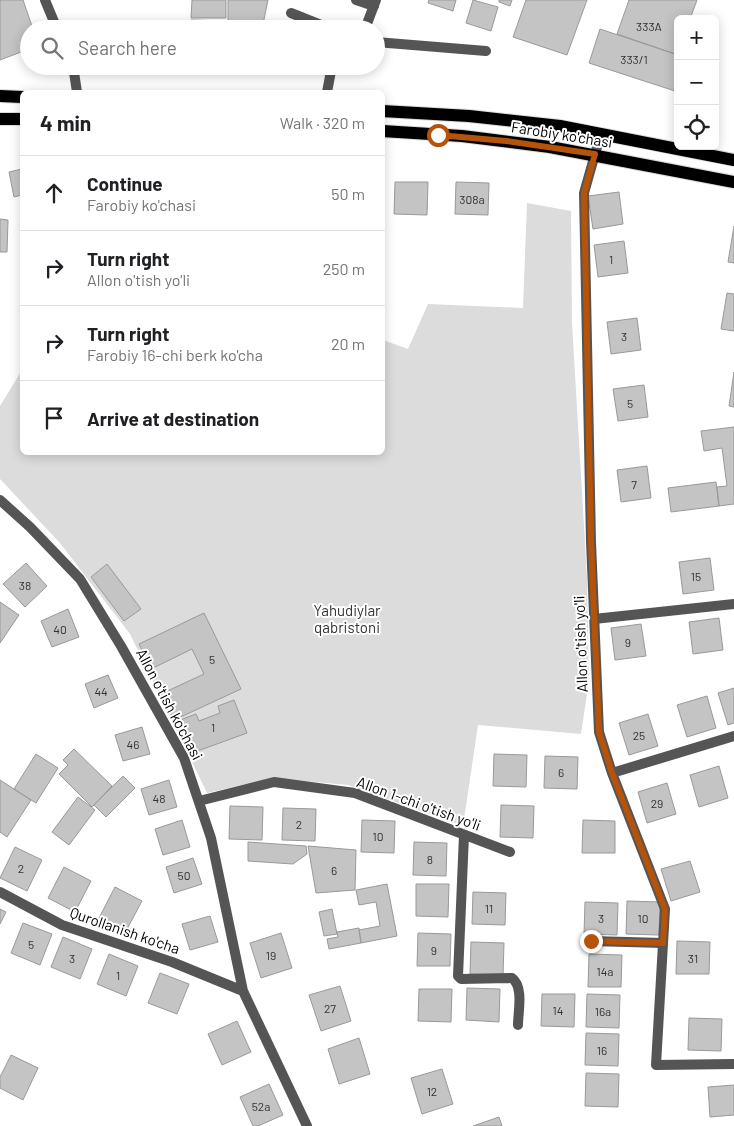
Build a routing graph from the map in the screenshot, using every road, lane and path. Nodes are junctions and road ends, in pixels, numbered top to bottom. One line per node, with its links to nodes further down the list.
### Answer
1 (45, 0): 5 (street)
2 (356, 0): 3 (street)
3 (375, 3): 7 (street)
4 (291, 13): 6 (street)
5 (53, 20)
6 (308, 20)
7 (369, 20)
8 (385, 43): 9 (street)
9 (486, 51)
10 (74, 75): 12 (street)
11 (330, 75): 13 (street)
12 (77, 90)
13 (327, 90)
14 (0, 96): 15 (main road)
15 (20, 97)
16 (385, 111): 20 (main road, Farobiy ko'chasi)
17 (0, 118): 18 (main road)
18 (20, 119)
19 (385, 131): 21 (main road, Farobiy ko'chasi)
20 (601, 133): 21 (street, Allon o'tish yo'li); 22 (main road, Farobiy ko'chasi)
21 (595, 154): 23 (main road, Farobiy ko'chasi); 26 (street, Allon o'tish yo'li)
22 (734, 160)
23 (734, 182)
24 (0, 500): 29 (street, Allon o'tish ko'chasi)
25 (734, 604): 26 (street)
26 (594, 619): 28 (street, Allon o'tish yo'li)
27 (734, 736): 28 (street)
28 (612, 773): 34 (street, Allon o'tish yo'li)
29 (199, 801): 30 (street, Allon 1-chi o'tish yo'li); 35 (street, Allon o'tish ko'chasi)
30 (464, 835): 31 (street, Allon 1-chi o'tish yo'li); 36 (street)
31 (510, 852)
32 (0, 892): 35 (street, Qurollanish ko'cha)
33 (591, 941): 34 (street)
34 (663, 943): 37 (street, Allon o'tish yo'li)
35 (243, 991): 38 (street, Allon o'tish ko'chasi)
36 (518, 1025)
37 (734, 1064)
38 (307, 1126)

